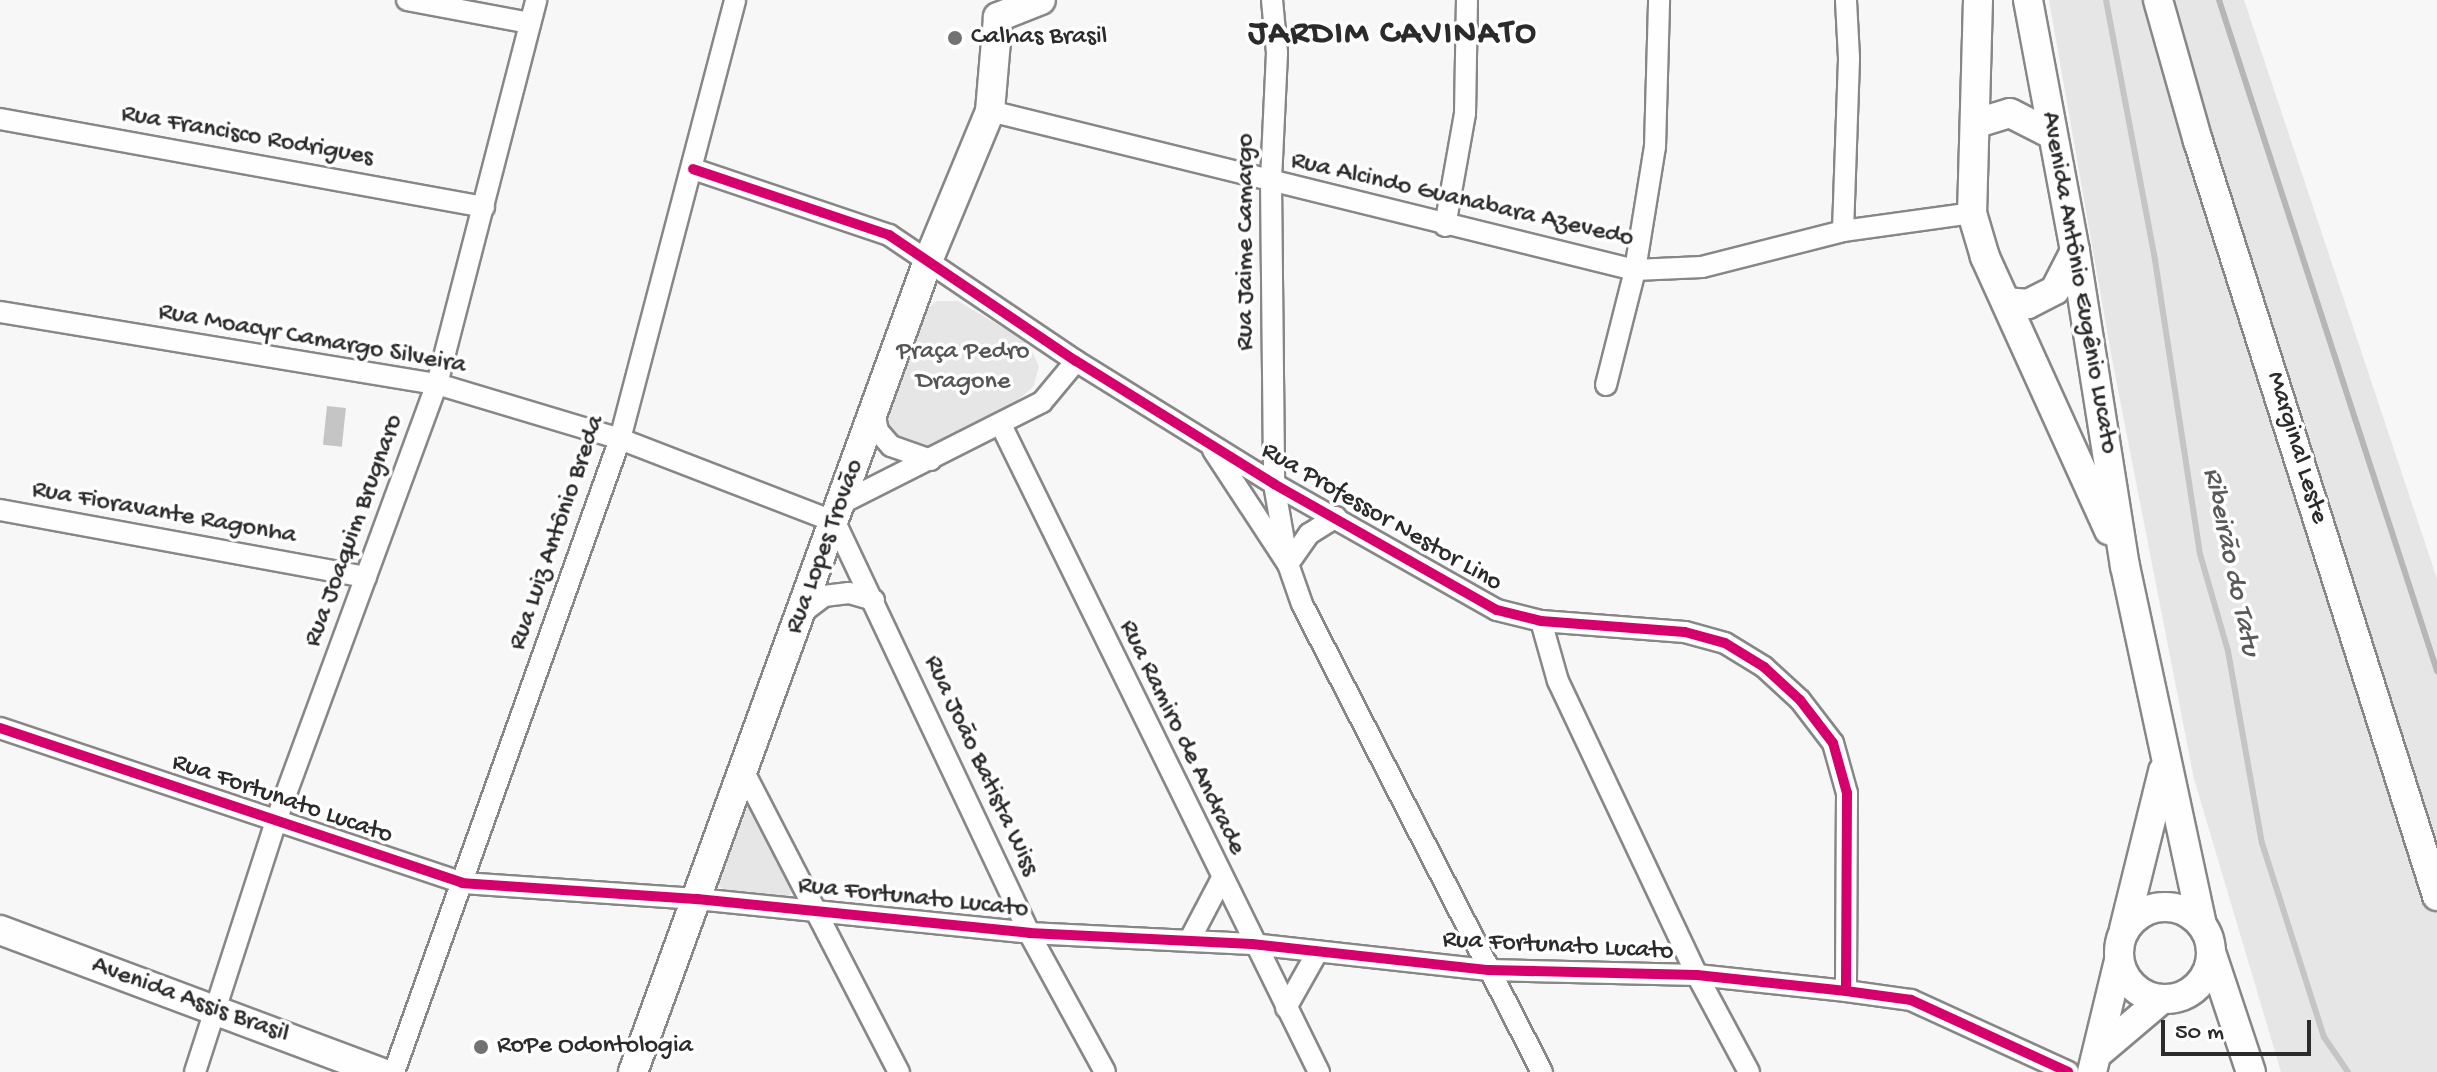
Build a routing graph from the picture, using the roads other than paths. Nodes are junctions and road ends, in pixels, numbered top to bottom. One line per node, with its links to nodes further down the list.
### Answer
1 (407, 0): 13 (street)
2 (536, 0): 13 (street, Rua Joaquim Brugnaro)
3 (735, 0): 18 (street, Rua Luiz Antônio Breda)
4 (1041, 0): 12 (main road)
5 (1272, 0): 19 (street, Rua Jaime Camargo)
6 (1467, 0): 22 (street)
7 (1659, 0): 26 (street)
8 (1846, 0): 23 (street)
9 (1978, 0): 16 (main road, Avenida Antônio Eugênio Lucato)
10 (2028, 0): 17 (main road, Avenida Antônio Eugênio Lucato)
11 (2158, 0): 53 (main road, Marginal Leste)
12 (994, 9): 14 (main road, Rua Lopes Trovão)
13 (530, 23): 20 (street, Rua Joaquim Brugnaro)
14 (990, 111): 19 (street, Rua Alcindo Guanabara Azevedo); 25 (main road, Rua Lopes Trovão)
15 (0, 119): 20 (street, Rua Francisco Rodrigues)
16 (1977, 123): 17 (main road); 21 (main road, Avenida Antônio Eugênio Lucato)
17 (2053, 135): 24 (main road, Avenida Antônio Eugênio Lucato)
18 (693, 169): 25 (street, Rua Professor Nestor Lino); 34 (street, Rua Luiz Antônio Breda)
19 (1271, 182): 22 (street, Rua Alcindo Guanabara Azevedo); 37 (street, Rua Jaime Camargo)
20 (484, 207): 30 (street, Rua Joaquim Brugnaro)
21 (1972, 213): 23 (street, Rua Alcindo Guanabara Azevedo); 27 (main road, Avenida Antônio Eugênio Lucato)
22 (1445, 226): 26 (street, Rua Alcindo Guanabara Azevedo)
23 (1843, 231): 26 (street, Rua Alcindo Guanabara Azevedo)
24 (2075, 251): 27 (main road); 42 (main road, Avenida Antônio Eugênio Lucato)
25 (928, 261): 29 (street, Rua Professor Nestor Lino); 32 (main road, Rua Lopes Trovão)
26 (1635, 270): 31 (street)
27 (2006, 302): 42 (main road, Avenida Antônio Eugênio Lucato)
28 (0, 312): 30 (street, Rua Moacyr Camargo Silveira)
29 (1076, 361): 33 (street); 35 (street, Rua Professor Nestor Lino)
30 (437, 384): 34 (street, Rua Moacyr Camargo Silveira); 43 (street, Rua Joaquim Brugnaro)
31 (1606, 385)
32 (874, 412): 36 (street); 39 (main road, Rua Lopes Trovão)
33 (1001, 425): 36 (street); 51 (street, Rua Ramiro de Andrade)
34 (620, 439): 39 (street, Rua Moacyr Camargo Silveira); 52 (street, Rua Luiz Antônio Breda)
35 (1209, 444): 37 (street, Rua Professor Nestor Lino); 41 (street)
36 (931, 460): 39 (street)
37 (1274, 484): 40 (street, Rua Professor Nestor Lino); 41 (street, Rua Jaime Camargo)
38 (0, 510): 43 (street, Rua Fioravante Ragonha)
39 (839, 512): 44 (street, Rua João Batista Wiss); 45 (main road, Rua Lopes Trovão)
40 (1336, 517): 41 (street); 46 (street, Rua Professor Nestor Lino)
41 (1288, 564): 65 (street)
42 (2125, 566): 48 (main road, Avenida Antônio Eugênio Lucato)
43 (366, 577): 50 (street, Rua Joaquim Brugnaro)
44 (874, 600): 45 (street); 59 (street, Rua João Batista Wiss)
45 (803, 612): 49 (main road, Rua Lopes Trovão)
46 (1541, 621): 66 (street); 67 (street, Rua Professor Nestor Lino)
47 (0, 728): 50 (street, Rua Fortunato Lucato)
48 (2165, 764): 56 (main road, Avenida Antônio Eugênio Lucato); 57 (main road, Avenida Antônio Eugênio Lucato)
49 (744, 772): 54 (main road, Rua Lopes Trovão); 55 (street)
50 (276, 821): 52 (street, Rua Fortunato Lucato); 71 (street, Rua Joaquim Brugnaro)
51 (1221, 880): 60 (street); 61 (street, Rua Ramiro de Andrade)
52 (462, 883): 54 (street, Rua Fortunato Lucato); 77 (street, Rua Luiz Antônio Breda)
53 (2437, 896)
54 (697, 899): 55 (street, Rua Fortunato Lucato); 78 (main road, Rua Lopes Trovão)
55 (813, 912): 59 (street, Rua Fortunato Lucato); 79 (street)
56 (2202, 924): 57 (main road); 63 (main road)
57 (2124, 929): 64 (main road)
58 (0, 930): 71 (main road, Avenida Assis Brasil)
59 (1029, 933): 60 (street, Rua Fortunato Lucato); 80 (street, Rua João Batista Wiss)
60 (1189, 941): 61 (street, Rua Fortunato Lucato)
61 (1252, 944): 62 (street, Rua Fortunato Lucato); 70 (street, Rua Ramiro de Andrade)
62 (1318, 951): 65 (street, Rua Fortunato Lucato); 70 (street)
63 (2212, 955): 68 (main road); 72 (main road)
64 (2119, 960): 69 (main road); 74 (main road)
65 (1489, 970): 66 (street, Rua Fortunato Lucato); 82 (street)
66 (1697, 975): 67 (street, Rua Fortunato Lucato); 83 (street)
67 (1846, 991): 73 (street)
68 (2190, 992): 69 (main road); 72 (main road)
69 (2162, 999): 74 (main road)
70 (1286, 1008): 81 (street, Rua Ramiro de Andrade)
71 (219, 1011): 75 (street, Rua Joaquim Brugnaro); 76 (main road, Avenida Assis Brasil)
72 (2240, 1042): 85 (main road)
73 (2027, 1063): 84 (street)
74 (2095, 1063)
75 (195, 1072)
76 (380, 1072)
77 (394, 1072)
78 (633, 1072)
79 (899, 1072)
80 (1105, 1072)
81 (1319, 1072)
82 (1542, 1072)
83 (1749, 1072)
84 (2068, 1072)
85 (2251, 1072)

